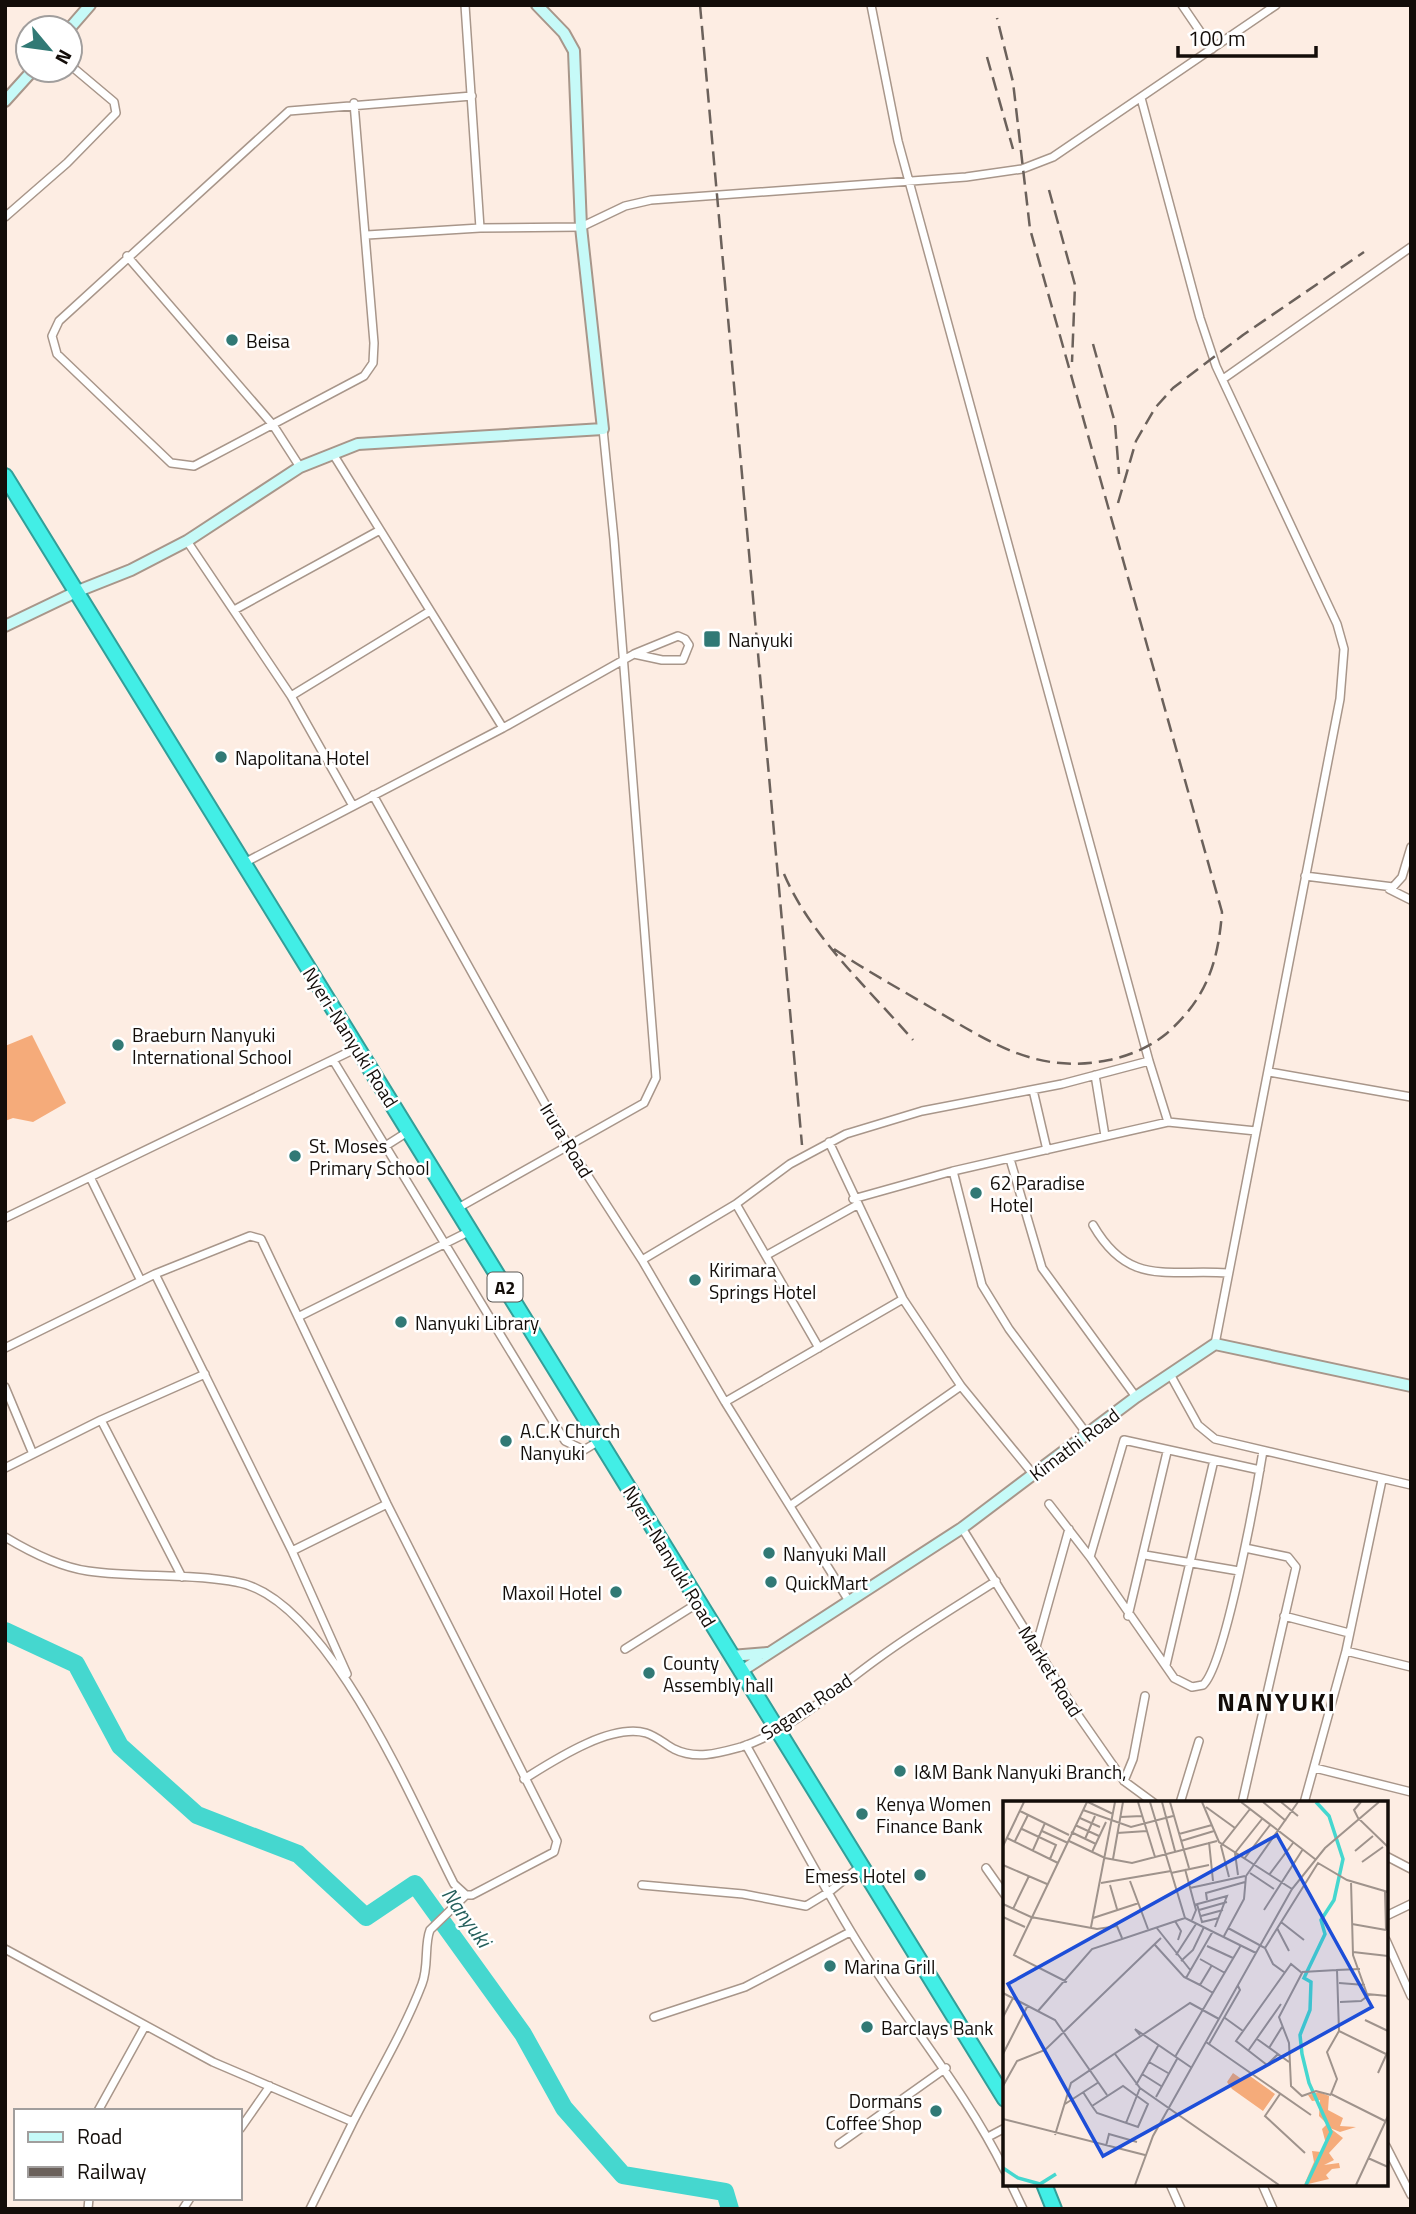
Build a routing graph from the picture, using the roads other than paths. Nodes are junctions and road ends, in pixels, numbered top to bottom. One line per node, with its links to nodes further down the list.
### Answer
1 (465, 5): 9 (street)
2 (537, 5): 15 (street)
3 (871, 5): 13 (street)
4 (1182, 5): 6 (street)
5 (1276, 5): 6 (street)
6 (1212, 49): 10 (street)
7 (84, 77): 14 (street)
8 (20, 84): 11 (street)
9 (472, 96): 12 (street); 16 (street)
10 (1141, 98): 13 (street); 20 (street)
11 (5, 101)
12 (354, 103): 17 (street); 19 (street)
13 (909, 180): 15 (street); 45 (street)
14 (5, 217)
15 (580, 227): 16 (street); 22 (street)
16 (480, 228): 17 (street)
17 (367, 235): 21 (street)
18 (1411, 247): 20 (street)
19 (127, 256): 21 (street); 21 (street)
20 (1223, 379): 40 (street)
21 (273, 425): 24 (street)
22 (603, 429): 23 (street); 33 (street)
23 (333, 454): 24 (street); 26 (street)
24 (300, 467): 27 (street)
25 (5, 475): 28 (highway, Nyeri-Nanyuki Road / A2)
26 (380, 530): 29 (street); 30 (street)
27 (187, 541): 28 (street); 29 (street)
28 (78, 591): 31 (street); 39 (highway, Nyeri-Nanyuki Road / A2)
29 (236, 609): 34 (street)
30 (430, 611): 34 (street); 35 (street)
31 (5, 626)
32 (634, 654): 32 (street); 33 (street)
33 (623, 663): 35 (street); 56 (street)
34 (291, 696): 37 (street)
35 (503, 728): 36 (street)
36 (373, 795): 37 (street); 56 (street, Irura Road)
37 (353, 806): 39 (street)
38 (1411, 847): 41 (street)
39 (244, 863): 43 (highway, Nyeri-Nanyuki Road / A2)
40 (1305, 876): 41 (street); 46 (street)
41 (1388, 888): 42 (street)
42 (1411, 900)
43 (358, 1048): 44 (street); 51 (highway, Nyeri-Nanyuki Road / A2)
44 (333, 1059): 55 (street); 60 (street)
45 (1149, 1061): 47 (street); 50 (street)
46 (1269, 1072): 49 (street); 52 (street)
47 (1095, 1076): 48 (street); 53 (street)
48 (1033, 1090): 54 (street); 57 (street)
49 (1411, 1097)
50 (1168, 1122): 52 (street); 53 (street)
51 (409, 1131): 55 (street); 63 (highway, Nyeri-Nanyuki Road / A2)
52 (1256, 1131): 70 (street)
53 (1105, 1136): 57 (street)
54 (829, 1142): 61 (street); 62 (street)
55 (387, 1145): 67 (street)
56 (568, 1145): 63 (street); 69 (street, Irura Road)
57 (1047, 1150): 58 (street)
58 (1010, 1159): 59 (street); 83 (street)
59 (953, 1171): 61 (street); 86 (street)
60 (92, 1179): 64 (street); 72 (street)
61 (855, 1202): 68 (street); 73 (street)
62 (736, 1204): 68 (street); 69 (street)
63 (458, 1208): 66 (highway, Nyeri-Nanyuki Road / A2)
64 (5, 1218)
65 (1093, 1225): 70 (street)
66 (470, 1231): 67 (street); 87 (highway, Nyeri-Nanyuki Road / A2)
67 (446, 1242): 74 (street); 87 (street)
68 (767, 1255): 77 (street)
69 (642, 1260): 84 (street, Irura Road)
70 (1228, 1273): 75 (street)
71 (155, 1274): 72 (street); 74 (street); 78 (street)
72 (141, 1281): 76 (street)
73 (903, 1299): 77 (street); 80 (street)
74 (298, 1317): 97 (street)
75 (1215, 1344): 79 (street, Kimathi Road); 81 (street)
76 (5, 1348)
77 (819, 1348): 84 (street)
78 (205, 1374): 85 (street); 104 (street)
79 (1171, 1376): 83 (street, Kimathi Road); 88 (street)
80 (961, 1386): 94 (street); 99 (street)
81 (1411, 1386)
82 (5, 1387): 90 (street)
83 (1136, 1397): 86 (street, Kimathi Road)
84 (725, 1402): 99 (street, Irura Road)
85 (101, 1420): 90 (street); 109 (street)
86 (1087, 1434): 94 (street, Kimathi Road)
87 (599, 1441): 112 (highway, Nyeri-Nanyuki Road / A2)
88 (1263, 1451): 93 (street); 95 (street)
89 (1167, 1452): 91 (street); 105 (street); 106 (street)
90 (33, 1454): 92 (street)
91 (1214, 1460): 93 (street); 107 (street)
92 (5, 1468)
93 (1260, 1470): 103 (street)
94 (1033, 1474): 100 (street, Kimathi Road)
95 (1382, 1480): 96 (street); 115 (street)
96 (1411, 1485)
97 (387, 1504): 104 (street); 130 (street)
98 (1049, 1504): 101 (street)
99 (791, 1505): 111 (street, Irura Road)
100 (962, 1528): 110 (street, Market Road); 111 (street, Kimathi Road)
101 (1069, 1529): 106 (street); 116 (street)
102 (5, 1537): 109 (street)
103 (1245, 1548): 108 (street); 114 (street)
104 (292, 1551): 124 (street)
105 (1145, 1555): 107 (street); 113 (street)
106 (1090, 1557): 113 (street)
107 (1190, 1561): 108 (street); 121 (street)
108 (1239, 1571): 121 (street)
109 (182, 1577): 124 (street)
110 (996, 1581): 116 (street, Market Road); 126 (street, Sagana Road)
111 (849, 1601): 119 (street, Kimathi Road)
112 (698, 1604): 117 (street); 120 (highway, Nyeri-Nanyuki Road / A2)
113 (1128, 1616): 121 (street)
114 (1284, 1616): 115 (street); 135 (street)
115 (1349, 1633): 118 (street)
116 (1036, 1647): 131 (street, Market Road)
117 (625, 1649)
118 (1346, 1651): 122 (street); 129 (street)
119 (767, 1653): 120 (street, Kimathi Road); 123 (street, Kimathi Road)
120 (732, 1656): 123 (highway, Nyeri-Nanyuki Road / A2)
121 (1166, 1665)
122 (1411, 1667)
123 (740, 1671): 126 (highway, Nyeri-Nanyuki Road / A2)
124 (351, 1683): 144 (street)
125 (1145, 1696): 131 (street)
126 (776, 1729): 128 (street, Sagana Road); 138 (highway, Nyeri-Nanyuki Road / A2)
127 (1199, 1741): 134 (street)
128 (746, 1745): 130 (street, Sagana Road); 142 (street)
129 (1315, 1768): 132 (street); 136 (street)
130 (524, 1779): 144 (street)
131 (1124, 1781): 133 (street, Market Road)
132 (1411, 1792)
133 (1151, 1801)
134 (1182, 1801)
135 (1242, 1801)
136 (1305, 1801)
137 (1388, 1857): 140 (street)
138 (861, 1866): 142 (street); 155 (highway, Nyeri-Nanyuki Road / A2)
139 (986, 1868): 143 (street)
140 (1411, 1869)
141 (642, 1885): 142 (street)
142 (829, 1892): 147 (street)
143 (1003, 1892)
144 (466, 1895): 157 (street)
145 (1411, 1904): 146 (street)
146 (1388, 1915)
147 (850, 1931): 151 (street); 153 (street)
148 (1388, 1944): 150 (street)
149 (5, 1949): 152 (street)
150 (1411, 1996)
151 (654, 2017)
152 (145, 2026): 154 (street); 156 (street)
153 (946, 2068): 160 (street); 161 (street)
154 (270, 2086): 157 (street); 158 (street)
155 (1003, 2096)
156 (100, 2109)
157 (353, 2122): 169 (street)
158 (242, 2126)
159 (1003, 2129): 160 (street)
160 (988, 2137): 163 (street)
161 (839, 2144)
162 (1388, 2150): 168 (street)
163 (1003, 2167)
164 (1012, 2186): 170 (street)
165 (1045, 2186): 171 (highway)
166 (1171, 2186): 172 (street)
167 (1263, 2186): 173 (street)
168 (1411, 2195)
169 (310, 2209)
170 (1023, 2209)
171 (1054, 2209)
172 (1181, 2209)
173 (1273, 2209)

